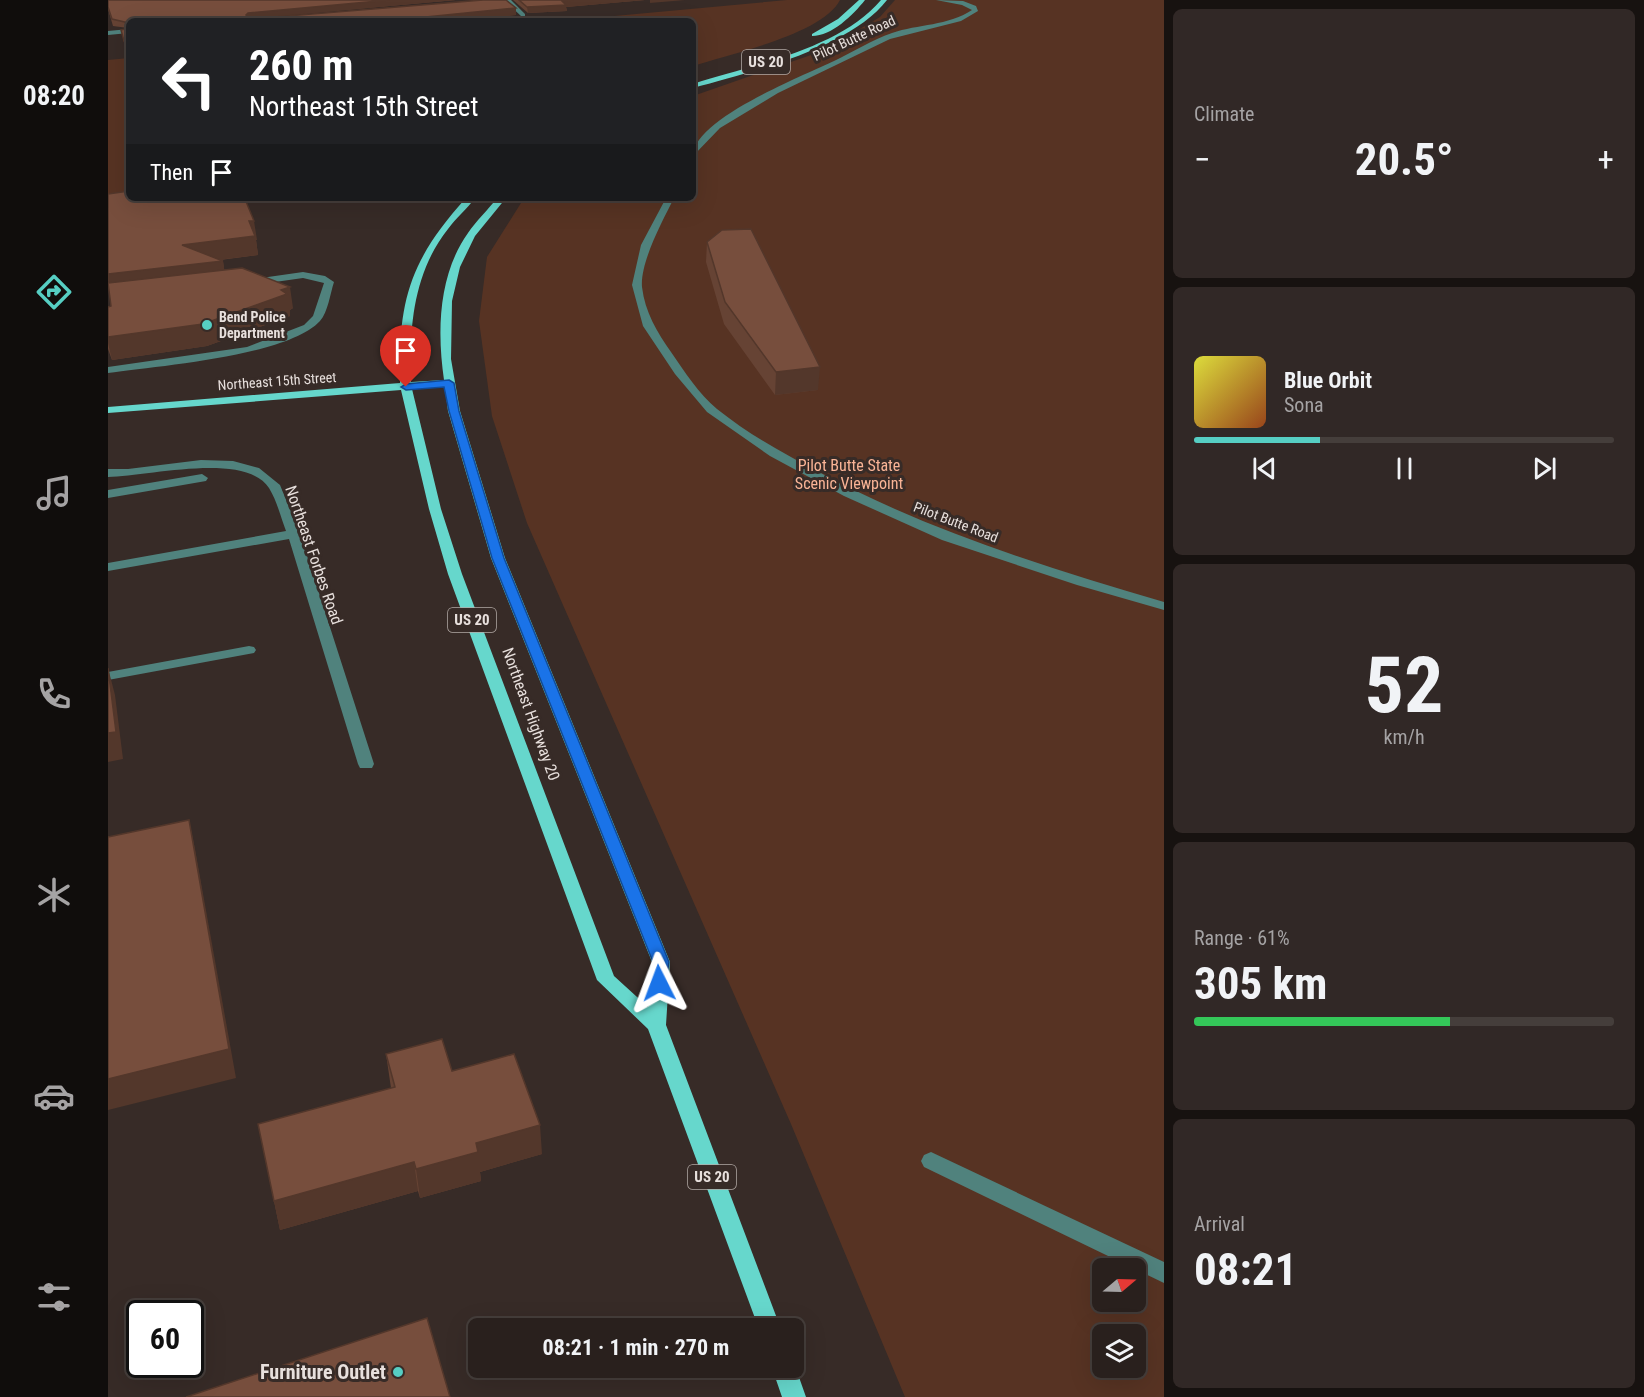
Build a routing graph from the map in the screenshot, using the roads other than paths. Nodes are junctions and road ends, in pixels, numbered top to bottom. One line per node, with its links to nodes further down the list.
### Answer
1 (507, 0): 5 (street)
2 (862, 0): 8 (main road, US 20)
3 (884, 0): 9 (main road, US 20)
4 (939, 0): 10 (street, Pilot Butte Road)
5 (523, 15)
6 (126, 31): 7 (street)
7 (108, 33)
8 (810, 37)
9 (696, 85)
10 (696, 149)
11 (468, 201): 17 (main road, Northeast Highway 20 / US 20)
12 (499, 201): 16 (main road, Northeast Highway 20 / US 20)
13 (668, 201): 24 (street, Pilot Butte Road)
14 (238, 284): 15 (street)
15 (108, 370)
16 (449, 383): 17 (main road, Northeast 15th Street); 28 (main road, Northeast Highway 20 / US 20)
17 (406, 387): 18 (main road, Northeast 15th Street); 28 (main road, Northeast Highway 20 / US 20)
18 (108, 410)
19 (108, 474): 22 (street, Northeast Forbes Road)
20 (202, 478): 21 (street)
21 (108, 494)
22 (294, 534): 23 (street); 27 (street, Northeast Forbes Road)
23 (108, 567)
24 (1164, 606)
25 (249, 650): 26 (street)
26 (108, 676)
27 (366, 764)
28 (656, 1025): 31 (main road, Northeast Highway 20 / US 20)
29 (931, 1161): 30 (street)
30 (1164, 1273)
31 (766, 1318)
32 (787, 1378): 33 (main road)
33 (794, 1397)

